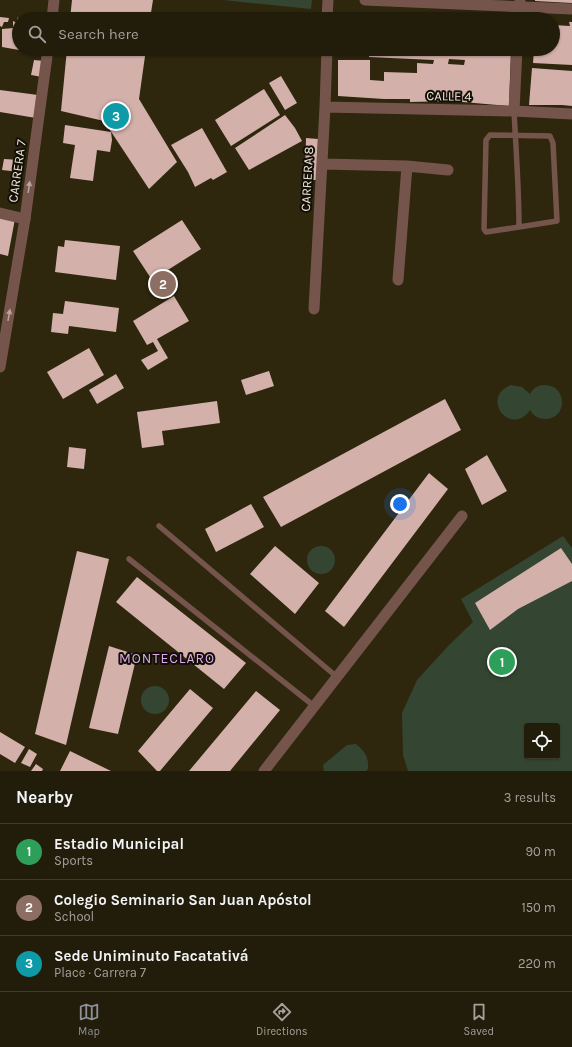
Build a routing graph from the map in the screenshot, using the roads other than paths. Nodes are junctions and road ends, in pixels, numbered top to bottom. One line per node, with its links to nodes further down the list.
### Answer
1 (54, 0): 6 (street)
2 (328, 0): 7 (street)
3 (365, 0): 4 (street)
4 (520, 3): 5 (street)
5 (572, 9)
6 (53, 12)
7 (327, 12)
8 (47, 56): 19 (street, CARRERA 7, one-way to 8)
9 (326, 56): 11 (street, CARRERA 8)
10 (517, 56): 12 (street)
11 (325, 107): 12 (street, CALLE 4); 15 (street, CARRERA 8)
12 (514, 111): 13 (street, CALLE 4); 14 (lane)
13 (572, 114)
14 (515, 136): 20 (lane); 20 (lane); 20 (lane)
15 (322, 164): 16 (street); 22 (street, CARRERA 8)
16 (407, 166): 17 (street); 21 (street)
17 (448, 170)
18 (0, 212): 19 (street)
19 (25, 219): 23 (street, CARRERA 7, one-way to 19)
20 (519, 227)
21 (398, 280)
22 (314, 309)
23 (0, 368)
24 (462, 516): 27 (street)
25 (159, 526): 27 (lane)
26 (129, 559): 28 (lane)
27 (337, 677): 28 (street)
28 (314, 706): 29 (street)
29 (264, 771)

